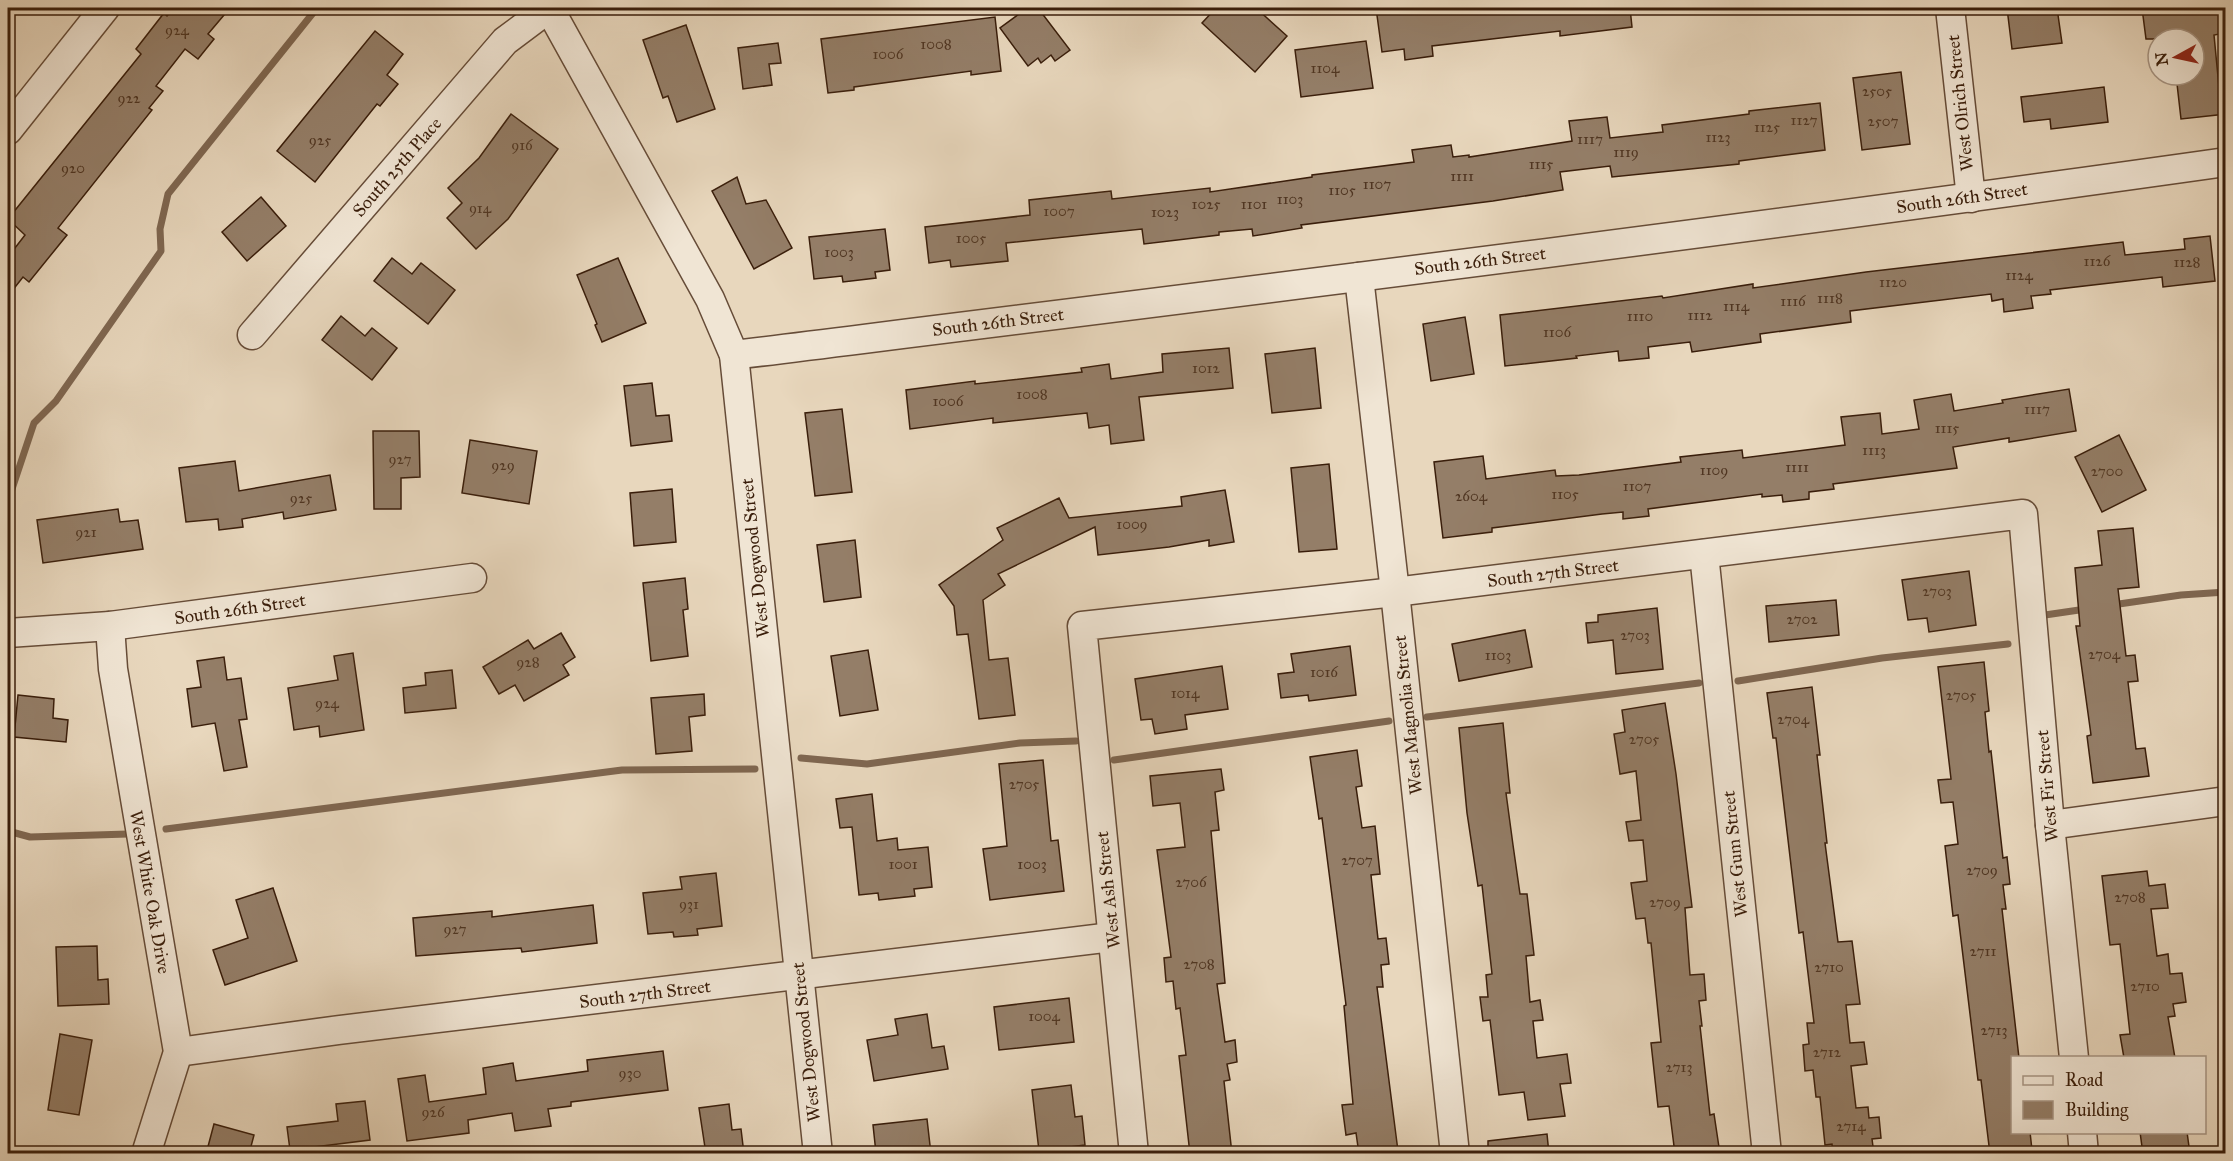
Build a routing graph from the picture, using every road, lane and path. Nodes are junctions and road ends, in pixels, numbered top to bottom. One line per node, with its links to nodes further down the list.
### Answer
1 (105, 8): 4 (street)
2 (549, 8): 8 (street, South 25th Place); 9 (street, West Dogwood Street)
3 (1950, 8): 6 (street, West Olrich Street)
4 (8, 129)
5 (2226, 162): 6 (street, South 26th Street)
6 (1971, 198): 7 (street, South 26th Street)
7 (1359, 277): 9 (street, South 26th Street); 13 (street, West Magnolia Street)
8 (252, 335)
9 (734, 355): 20 (street, West Dogwood Street)
10 (2023, 514): 11 (street, South 27th Street); 18 (street, West Fir Street)
11 (1704, 554): 13 (street, South 27th Street); 28 (street, West Gum Street)
12 (472, 578): 14 (street, South 26th Street)
13 (1395, 592): 15 (street, South 27th Street); 27 (street, West Magnolia Street)
14 (110, 626): 16 (street, South 26th Street); 21 (street, West White Oak Drive)
15 (1082, 626): 19 (street, West Ash Street)
16 (8, 633)
17 (2226, 801): 18 (street)
18 (2050, 825): 22 (street, West Fir Street)
19 (1112, 937): 20 (street, South 27th Street); 26 (street, West Ash Street)
20 (798, 975): 21 (street, South 27th Street); 25 (street, West Dogwood Street)
21 (178, 1052): 24 (street, West White Oak Drive)
22 (2074, 1056)
23 (2082, 1134): 29 (street)
24 (146, 1154)
25 (818, 1154)
26 (1134, 1154)
27 (1455, 1154)
28 (1767, 1154)
29 (2084, 1154)

